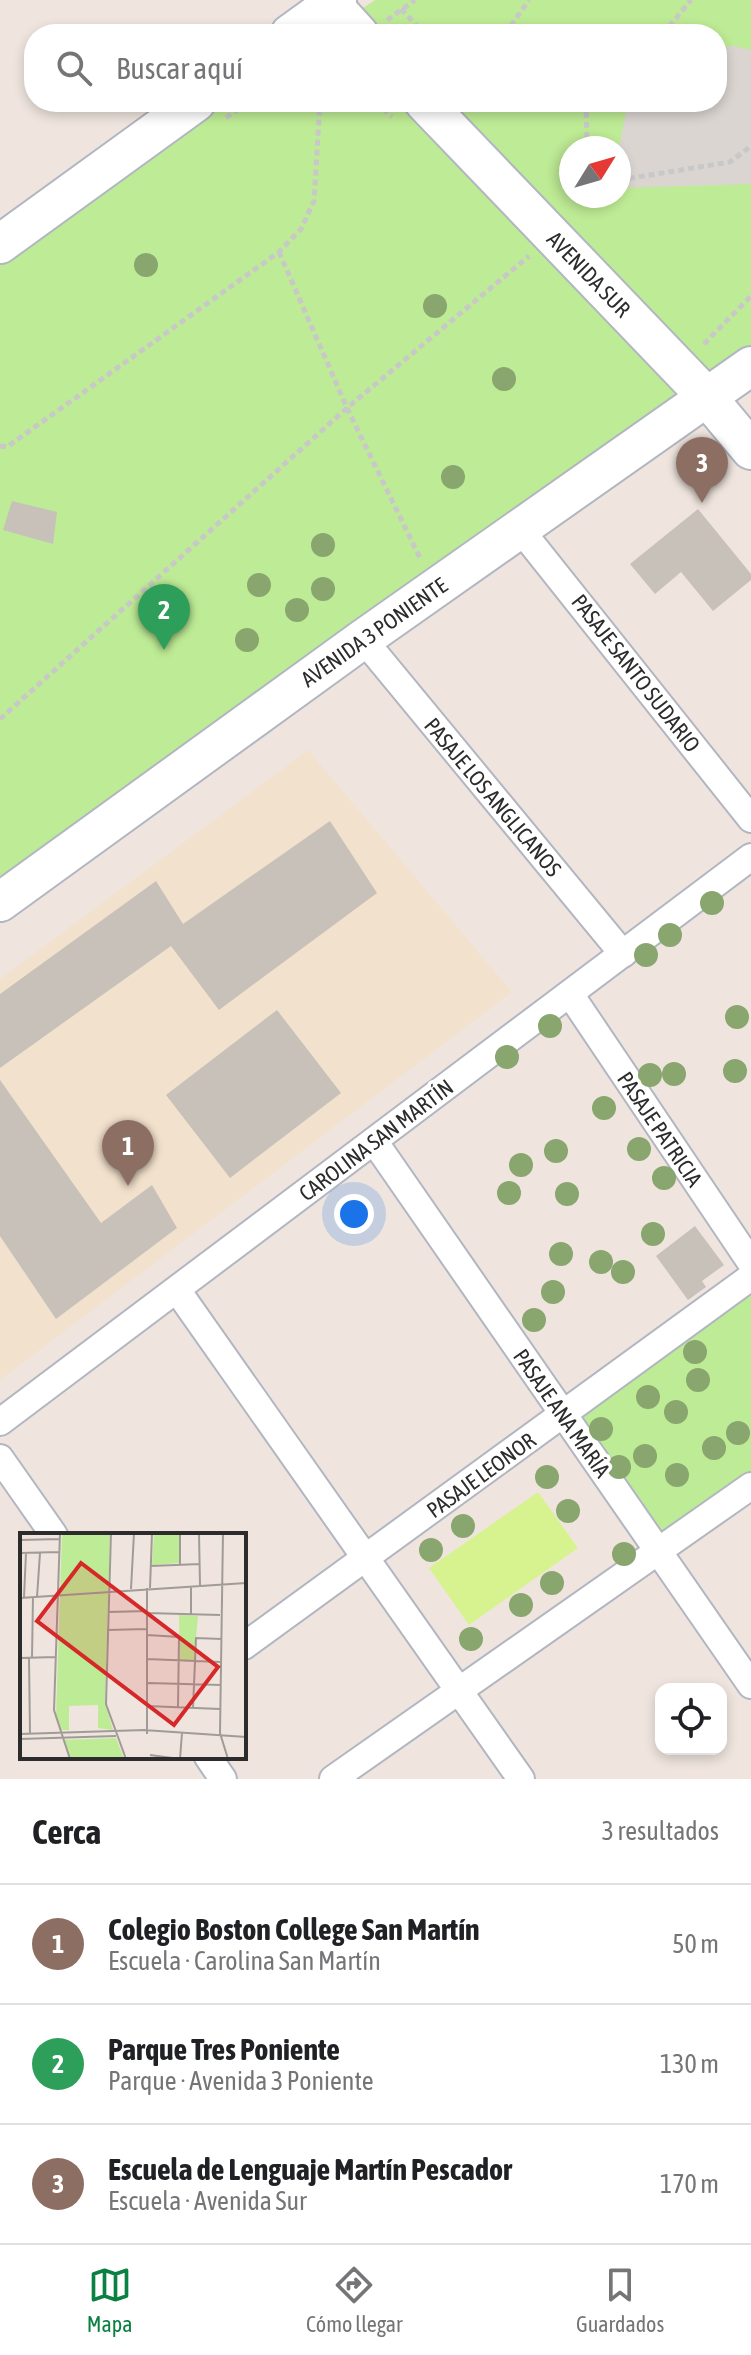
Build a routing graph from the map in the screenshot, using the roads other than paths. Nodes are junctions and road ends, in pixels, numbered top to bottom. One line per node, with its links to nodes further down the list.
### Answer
1 (332, 1): 2 (street); 3 (street)
2 (303, 24)
3 (361, 24)
4 (182, 112): 6 (street)
5 (434, 112): 8 (street, AVENIDA SUR)
6 (0, 244)
7 (751, 366): 8 (street, AVENIDA 3 PONIENTE)
8 (706, 396): 9 (street, AVENIDA SUR); 10 (street, AVENIDA 3 PONIENTE)
9 (751, 450)
10 (520, 529): 11 (street, AVENIDA 3 PONIENTE); 12 (street, PASAJE SANTO SUDARIO)
11 (363, 639): 14 (street, AVENIDA 3 PONIENTE); 15 (street, PASAJE LOS ANGLICANOS)
12 (751, 819)
13 (751, 857): 15 (street, CAROLINA SAN MARTÍN)
14 (0, 902)
15 (623, 954): 16 (street, CAROLINA SAN MARTÍN)
16 (570, 994): 17 (street, CAROLINA SAN MARTÍN); 18 (street, PASAJE PATRICIA)
17 (374, 1141): 20 (street, CAROLINA SAN MARTÍN); 21 (street, PASAJE ANA MARÍA)
18 (751, 1263)
19 (751, 1277): 21 (street, PASAJE LEONOR)
20 (177, 1290): 22 (street, CAROLINA SAN MARTÍN); 27 (street)
21 (564, 1415): 26 (street, PASAJE ANA MARÍA); 27 (street, PASAJE LEONOR)
22 (0, 1422)
23 (0, 1458): 25 (street)
24 (751, 1486): 26 (street)
25 (53, 1533)
26 (658, 1551): 29 (street, PASAJE ANA MARÍA); 30 (street)
27 (365, 1558): 28 (street, PASAJE LEONOR); 30 (street)
28 (246, 1645)
29 (751, 1685)
30 (459, 1691): 33 (street); 34 (street)
31 (209, 1759): 32 (street)
32 (223, 1779)
33 (333, 1779)
34 (521, 1779)

